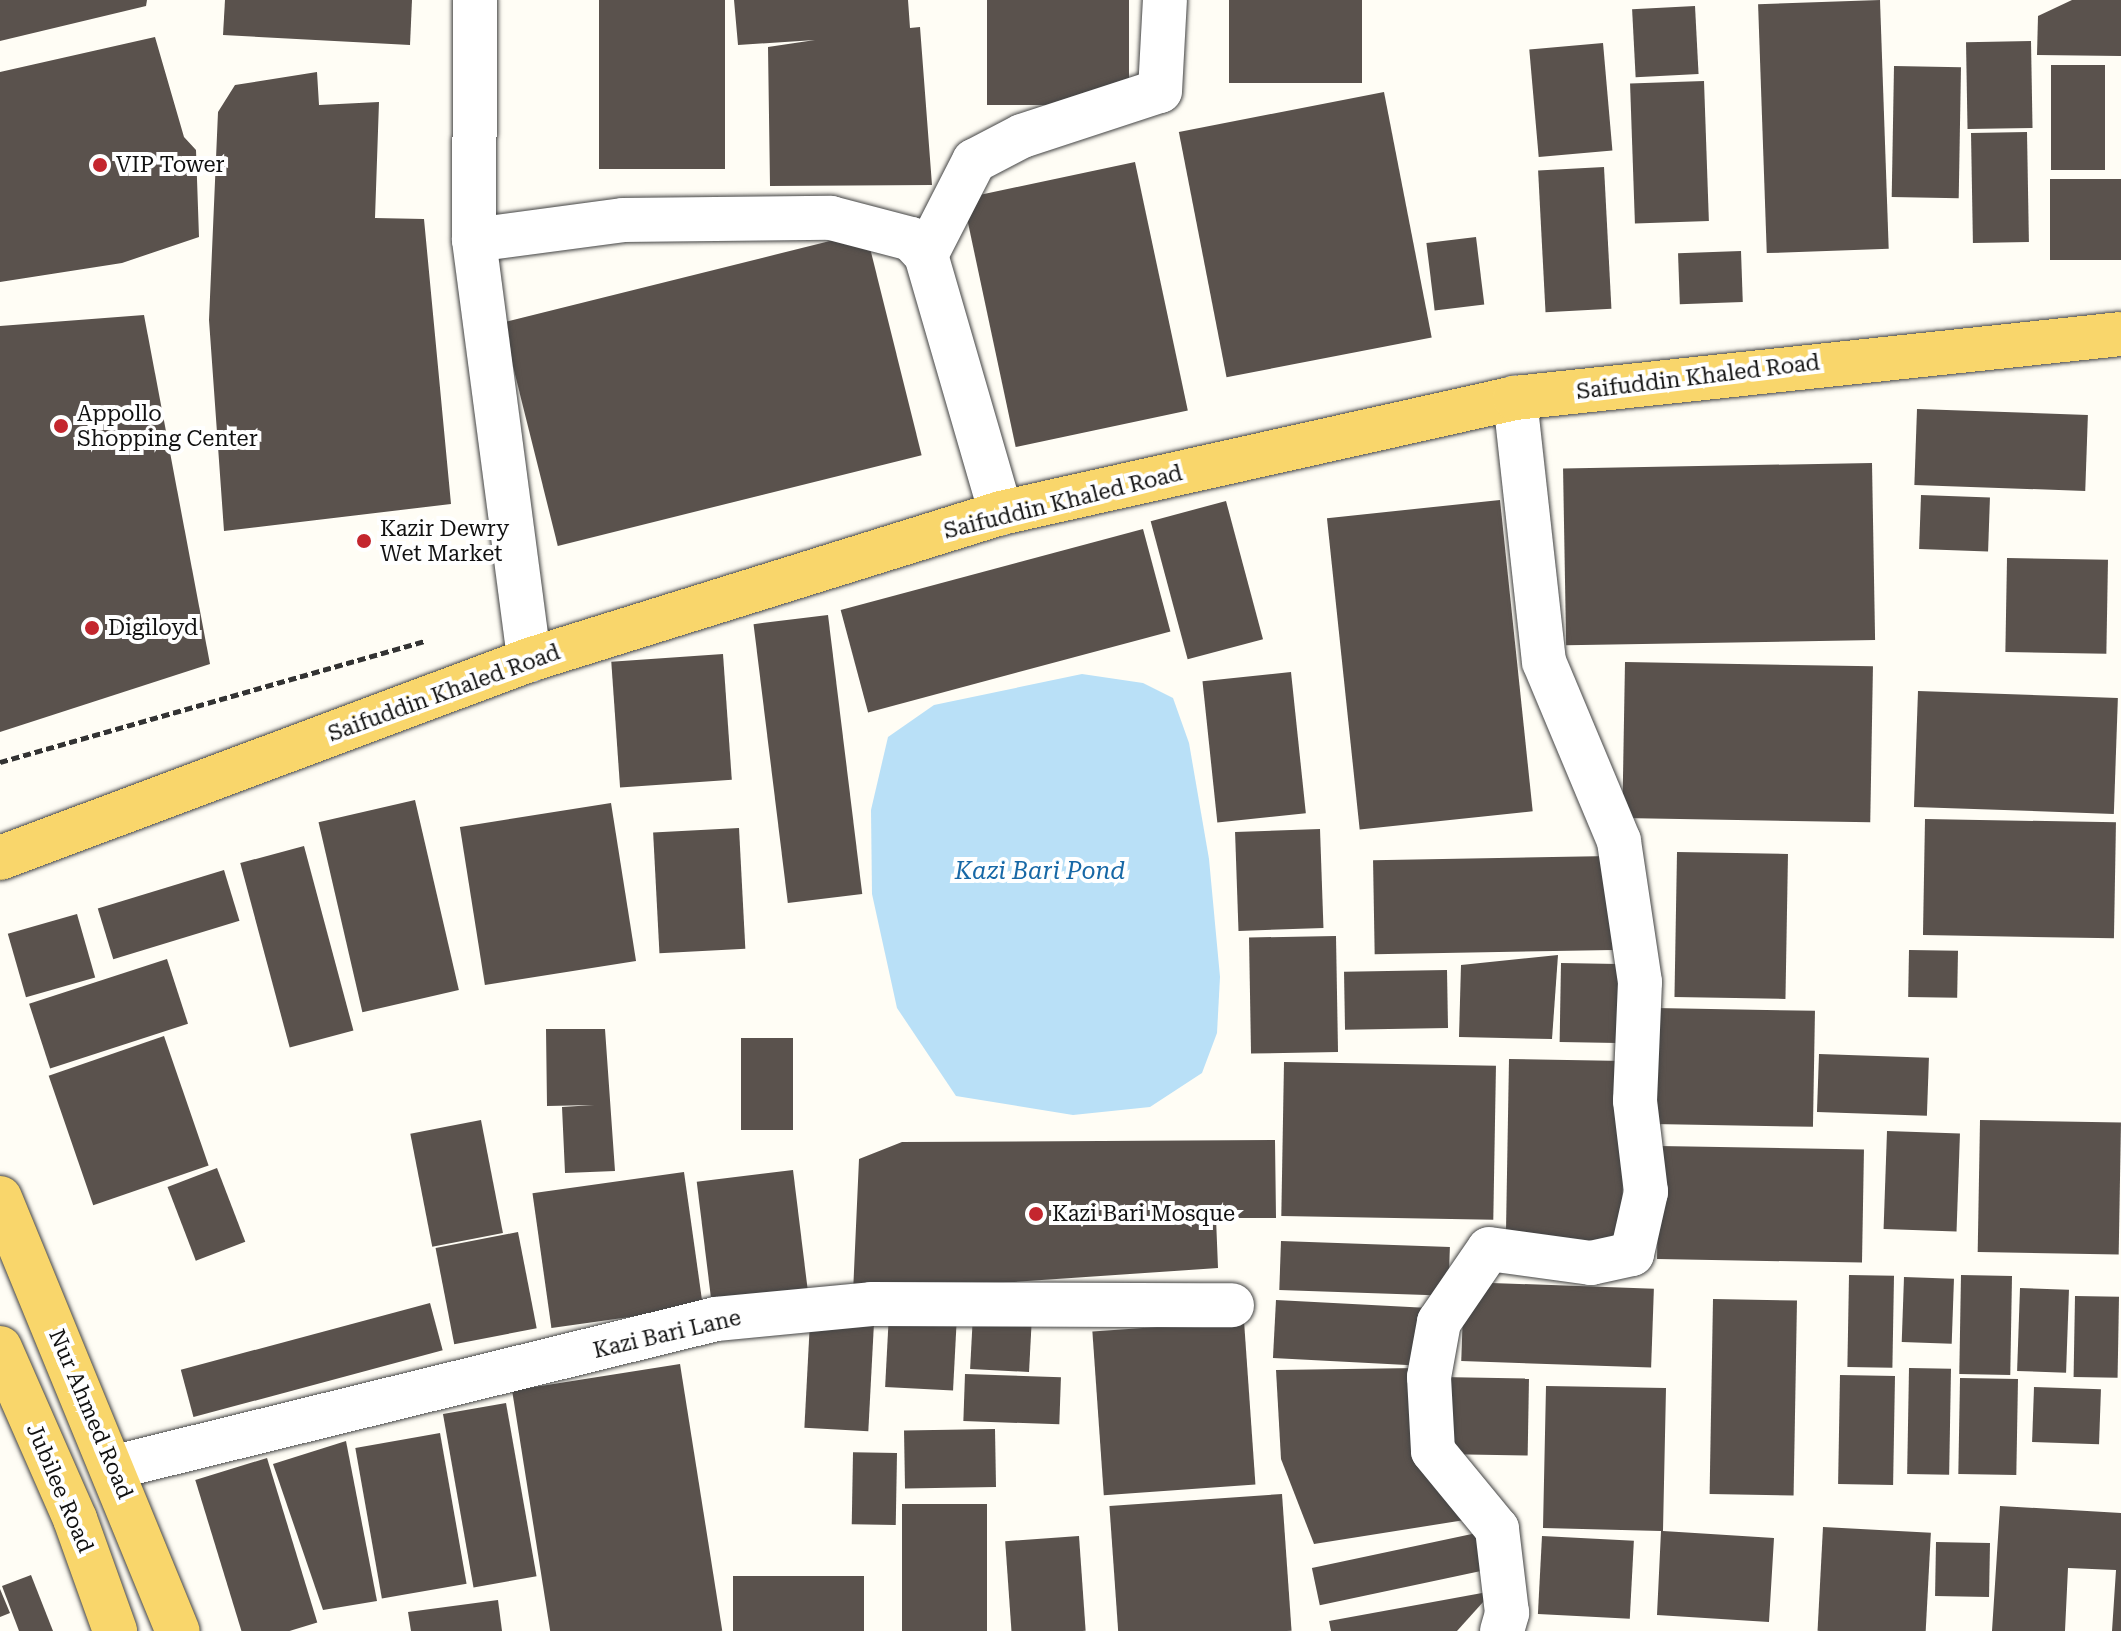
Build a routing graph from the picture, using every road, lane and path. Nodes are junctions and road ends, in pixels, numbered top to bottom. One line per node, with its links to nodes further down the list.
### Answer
1 (475, 0): 3 (street)
2 (1165, 0): 4 (street)
3 (474, 240): 4 (street); 8 (street)
4 (926, 255): 7 (street)
5 (2121, 334): 6 (main road, Saifuddin Khaled Road)
6 (1515, 398): 7 (main road, Saifuddin Khaled Road); 16 (street)
7 (1001, 513): 8 (main road, Saifuddin Khaled Road)
8 (529, 660): 9 (main road, Saifuddin Khaled Road)
9 (0, 858)
10 (0, 1198): 13 (main road, Nur Ahmed Road)
11 (1232, 1305): 13 (street, Kazi Bari Lane)
12 (0, 1348): 14 (main road, Jubilee Road)
13 (115, 1467): 15 (main road, Nur Ahmed Road)
14 (115, 1631)
15 (178, 1631)
16 (1502, 1631)

